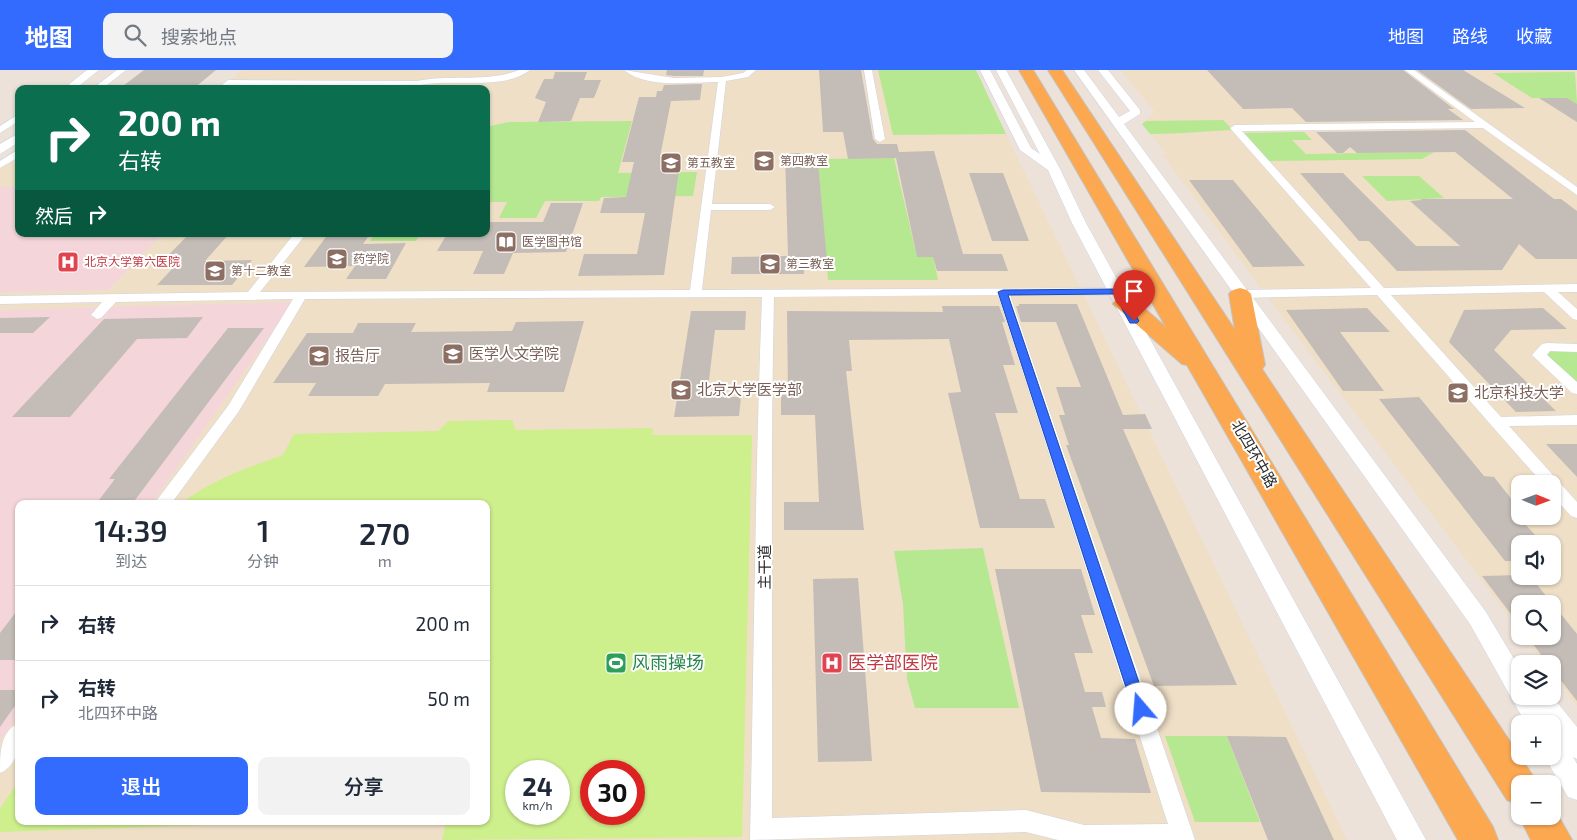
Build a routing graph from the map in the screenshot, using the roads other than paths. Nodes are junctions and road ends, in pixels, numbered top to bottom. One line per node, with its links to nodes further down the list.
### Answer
1 (94, 70): 16 (street)
2 (105, 70): 17 (street)
3 (122, 70): 18 (street)
4 (526, 70): 21 (street)
5 (628, 70): 15 (street)
6 (752, 70): 15 (street)
7 (868, 70): 29 (street)
8 (985, 70): 33 (street)
9 (1001, 70): 33 (street)
10 (1026, 70): 53 (highway, 北四环中路)
11 (1055, 70): 54 (highway)
12 (1079, 70): 23 (street)
13 (1103, 70): 23 (street)
14 (1408, 70): 24 (street)
15 (722, 79): 35 (street)
16 (73, 85)
17 (85, 85)
18 (101, 85)
19 (225, 85): 20 (street)
20 (368, 85)
21 (418, 85)
22 (15, 120): 26 (street)
23 (1118, 123): 44 (street)
24 (1485, 125): 34 (street); 40 (street)
25 (15, 129): 27 (street)
26 (0, 130)
27 (0, 139)
28 (15, 139): 30 (street)
29 (880, 139)
30 (0, 150)
31 (15, 155): 32 (street)
32 (0, 165)
33 (1054, 169): 48 (street)
34 (1577, 192)
35 (705, 207): 36 (street); 42 (street)
36 (770, 207)
37 (298, 237): 45 (street)
38 (1546, 288): 39 (street); 40 (street); 51 (street)
39 (1577, 288)
40 (1378, 291): 44 (street); 57 (street)
41 (1003, 292): 43 (street); 48 (street); 74 (street)
42 (695, 294): 43 (street); 46 (street)
43 (768, 294): 73 (street, 主干道)
44 (1240, 294): 54 (highway); 62 (street)
45 (251, 296): 46 (street); 47 (street)
46 (301, 296): 60 (street)
47 (114, 297): 49 (street); 50 (street)
48 (1121, 297): 53 (highway); 75 (street)
49 (0, 300)
50 (98, 315)
51 (1577, 316)
52 (1577, 348): 55 (street)
53 (1207, 374): 76 (highway, 北四环中路)
54 (1255, 375): 70 (highway)
55 (1577, 390)
56 (1577, 420): 57 (street)
57 (1496, 422): 58 (street)
58 (1544, 475)
59 (1561, 494): 61 (street)
60 (165, 500)
61 (1577, 512)
62 (1478, 618): 63 (street); 64 (street)
63 (1511, 661)
64 (1511, 675)
65 (1545, 705): 67 (street)
66 (15, 739): 69 (street)
67 (1577, 747)
68 (1561, 761): 71 (street)
69 (0, 763)
70 (1512, 775)
71 (1577, 788)
72 (1544, 825): 77 (highway)
73 (761, 834): 74 (street)
74 (1183, 838)
75 (1412, 840)
76 (1479, 840)
77 (1554, 840)

